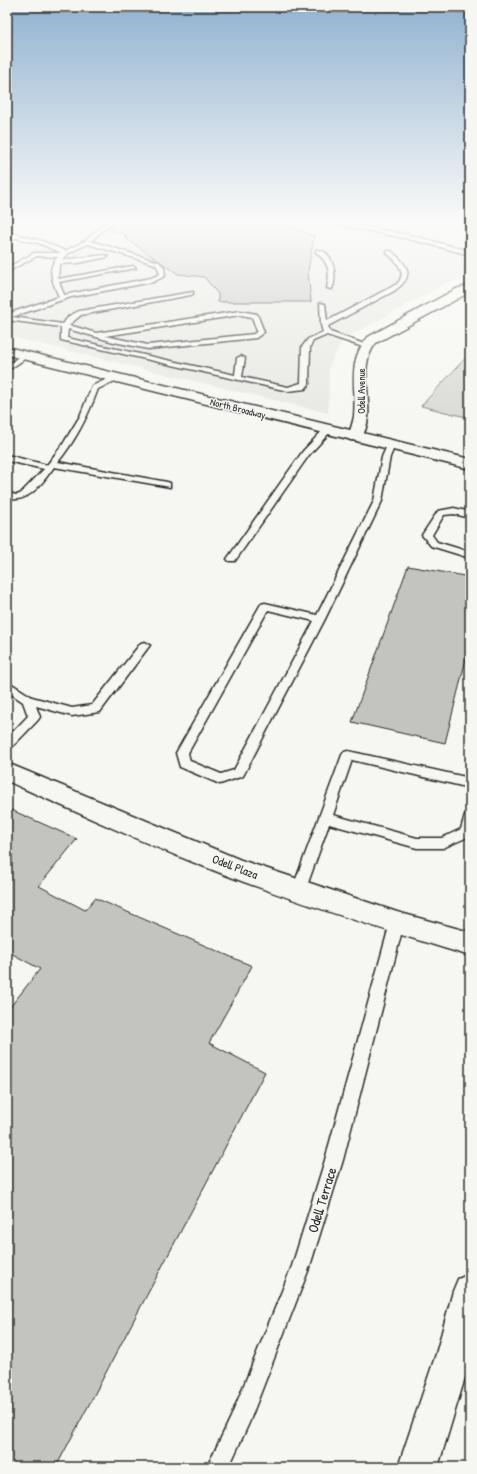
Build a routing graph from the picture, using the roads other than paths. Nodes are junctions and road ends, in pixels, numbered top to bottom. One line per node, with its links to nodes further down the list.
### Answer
1 (59, 290): 6 (lane)
2 (104, 290): 6 (lane)
3 (392, 290): 9 (lane)
4 (466, 290): 13 (street)
5 (191, 293): 10 (lane)
6 (62, 298): 8 (lane)
7 (322, 304): 9 (lane)
8 (7, 317): 10 (lane)
9 (324, 325): 11 (lane)
10 (63, 326): 12 (lane); 19 (lane)
11 (327, 333): 13 (lane); 19 (lane)
12 (95, 335): 12 (lane)
13 (365, 346): 21 (street, Odell Avenue)
14 (7, 351): 15 (street, North Broadway)
15 (26, 356): 17 (lane); 18 (street, North Broadway)
16 (241, 358): 19 (lane)
17 (7, 369)
18 (114, 378): 20 (street, North Broadway); 25 (lane)
19 (238, 379)
20 (328, 430): 21 (street, North Broadway); 30 (lane)
21 (355, 437): 22 (street, North Broadway)
22 (391, 445): 24 (street, North Broadway); 31 (lane)
23 (7, 458): 25 (lane)
24 (470, 464)
25 (51, 466): 26 (lane); 27 (lane)
26 (167, 485)
27 (7, 495)
28 (470, 515): 29 (lane)
29 (470, 555)
30 (232, 559)
31 (320, 619): 31 (lane)
32 (145, 645): 34 (lane)
33 (7, 685): 34 (lane)
34 (28, 700): 35 (lane)
35 (7, 745)
36 (7, 771): 40 (street, Odell Plaza)
37 (470, 783): 38 (lane)
38 (325, 818): 39 (lane); 40 (lane)
39 (470, 819)
40 (299, 890): 41 (street, Odell Plaza)
41 (397, 924): 42 (street, Odell Plaza); 44 (lane, Odell Terrace)
42 (470, 944)
43 (470, 1291): 45 (street)
44 (218, 1467)
45 (418, 1467)

